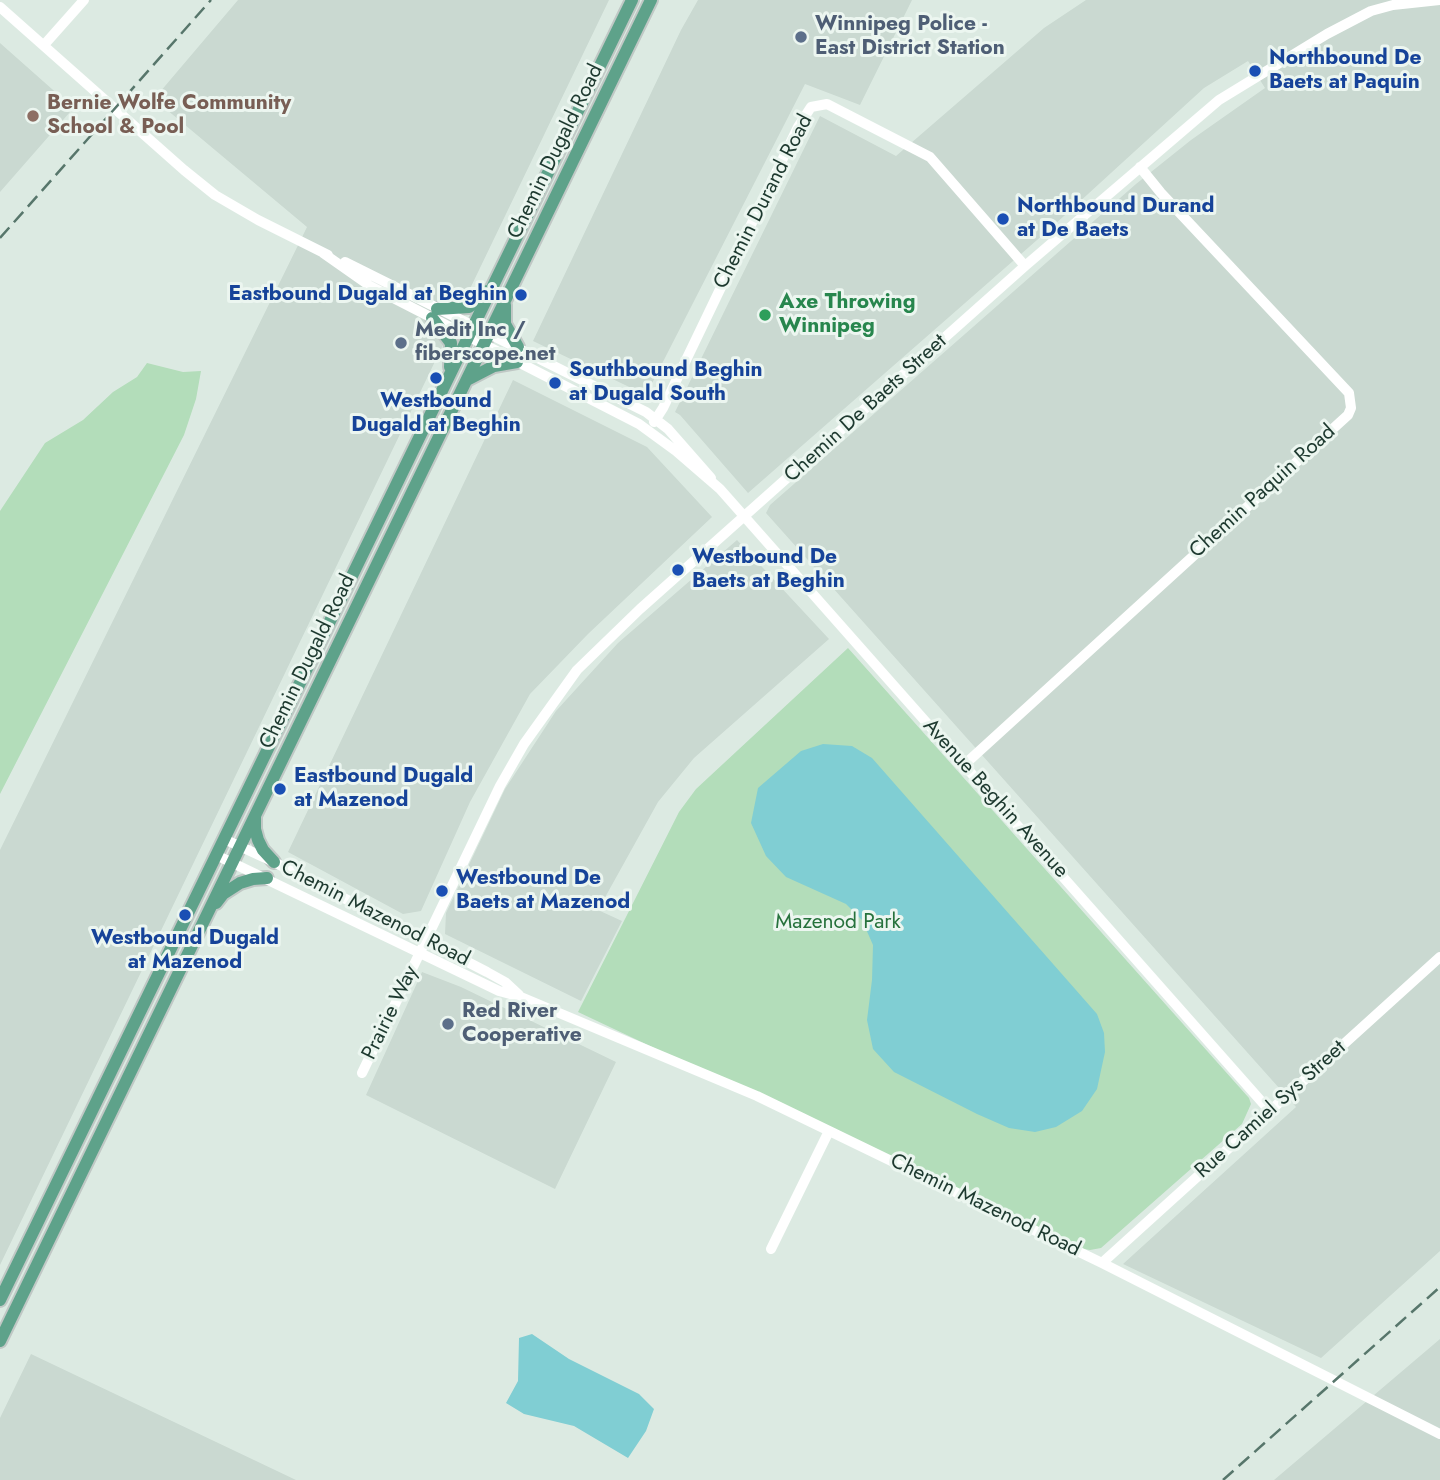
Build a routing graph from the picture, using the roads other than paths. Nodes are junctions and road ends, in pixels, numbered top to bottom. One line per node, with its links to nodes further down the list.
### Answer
1 (84, 0): 6 (street)
2 (632, 0): 9 (main road, Chemin Dugald Road)
3 (652, 0): 10 (main road, Chemin Dugald Road)
4 (1440, 0): 7 (street, Chemin De Baets Street)
5 (0, 7): 6 (street, Avenue Beghin Avenue)
6 (44, 45): 11 (street, Avenue Beghin Avenue)
7 (1140, 167): 8 (street, Chemin De Baets Street); 22 (street, Chemin Paquin Road)
8 (1025, 266): 18 (street, Chemin Durand Road); 21 (street, Chemin De Baets Street)
9 (495, 283): 11 (main road); 12 (main road, Chemin Dugald Road)
10 (506, 299): 13 (main road, Chemin Dugald Road); 14 (main road)
11 (435, 313): 12 (street, Avenue Beghin Avenue); 16 (main road)
12 (472, 331): 13 (street, Avenue Beghin Avenue); 16 (main road, Chemin Dugald Road)
13 (486, 339): 14 (street, Avenue Beghin Avenue); 15 (street, Avenue Beghin Avenue); 17 (main road, Chemin Dugald Road)
14 (518, 347): 18 (street, Avenue Beghin Avenue)
15 (517, 362): 17 (main road); 19 (street, Avenue Beghin Avenue)
16 (448, 376): 24 (main road, Chemin Dugald Road)
17 (467, 380): 23 (main road, Chemin Dugald Road)
18 (656, 419): 19 (street, Chemin Durand Road); 20 (street, Avenue Beghin Avenue)
19 (648, 430): 20 (street, Avenue Beghin Avenue)
20 (720, 489): 21 (street, Avenue Beghin Avenue)
21 (744, 518): 22 (street, Avenue Beghin Avenue); 31 (street, Chemin De Baets Street)
22 (964, 765): 36 (street, Avenue Beghin Avenue)
23 (256, 813): 25 (main road, Chemin Dugald Road); 28 (main road)
24 (224, 839): 25 (street, Chemin Mazenod Road); 26 (main road, Chemin Dugald Road)
25 (240, 846): 27 (main road, Chemin Dugald Road); 28 (street, Chemin Mazenod Road)
26 (216, 855): 27 (street, Chemin Mazenod Road); 40 (main road, Chemin Dugald Road)
27 (232, 862): 29 (street, Chemin Mazenod Road); 30 (main road, Chemin Dugald Road)
28 (274, 862): 31 (street, Chemin Mazenod Road)
29 (267, 878): 30 (main road); 32 (street, Chemin Mazenod Road)
30 (206, 914): 41 (main road, Chemin Dugald Road)
31 (426, 942): 32 (street, Chemin De Baets Street); 34 (street, Chemin Mazenod Road)
32 (420, 954): 34 (street, Chemin Mazenod Road); 35 (street, Prairie Way)
33 (1440, 957): 36 (street, Rue Camiel Sys Street)
34 (522, 997): 37 (street, Chemin Mazenod Road)
35 (362, 1073)
36 (1269, 1110): 39 (street, Rue Camiel Sys Street)
37 (830, 1131): 38 (street); 39 (street, Chemin Mazenod Road)
38 (771, 1249)
39 (1102, 1263): 42 (street, Chemin Mazenod Road)
40 (0, 1300)
41 (0, 1341)
42 (1440, 1434)

